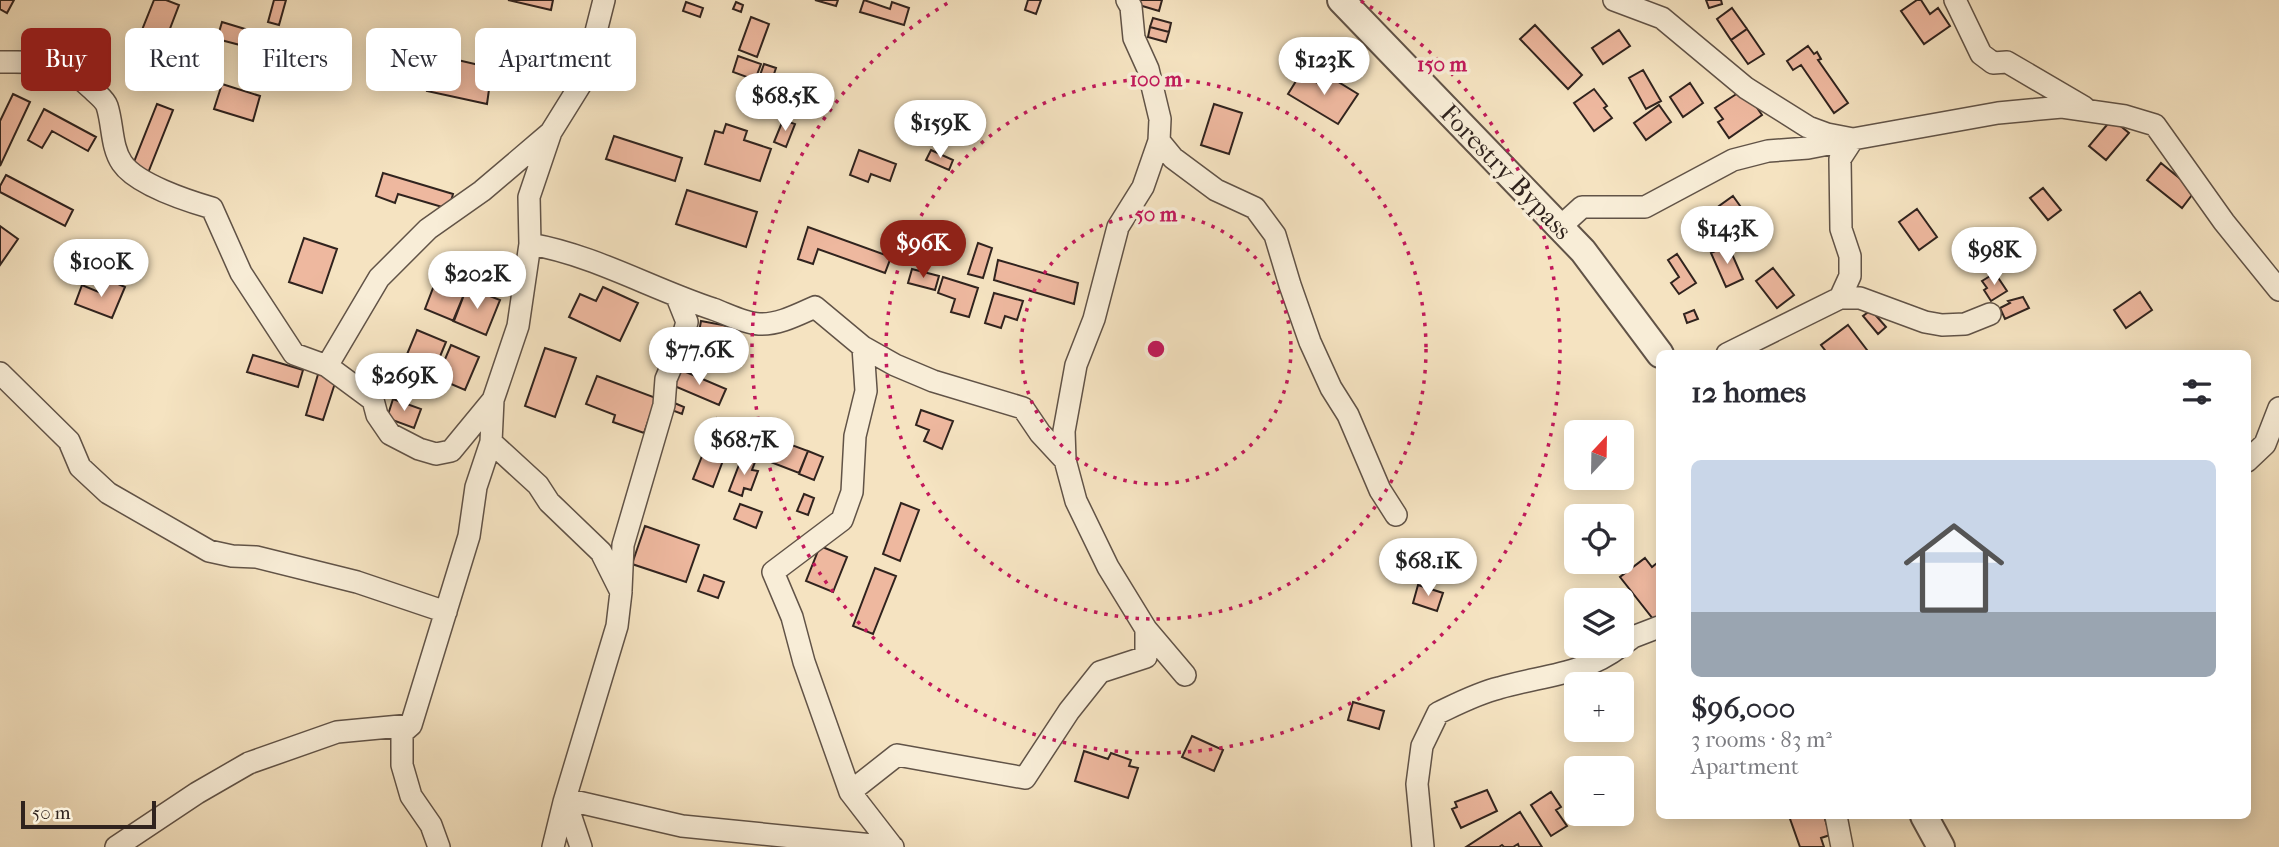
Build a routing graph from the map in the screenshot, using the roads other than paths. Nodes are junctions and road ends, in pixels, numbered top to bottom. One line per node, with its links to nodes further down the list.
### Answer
1 (604, 0): 8 (street)
2 (1127, 0): 10 (street)
3 (1341, 0): 11 (street, Forestry Bypass)
4 (1614, 0): 9 (street)
5 (1955, 0): 7 (street)
6 (0, 62): 20 (street)
7 (2092, 112): 9 (street); 13 (street)
8 (551, 132): 12 (street); 20 (street)
9 (1853, 139): 11 (street); 15 (street)
10 (1159, 141): 26 (street); 27 (street)
11 (1560, 228): 18 (street, Forestry Bypass)
12 (530, 244): 14 (street); 22 (street)
13 (2279, 290)
14 (677, 297): 17 (street); 28 (street)
15 (1840, 298): 16 (street); 19 (street)
16 (1990, 314)
17 (863, 347): 26 (street); 36 (street)
18 (1661, 350)
19 (1735, 350)
20 (327, 366): 22 (street)
21 (0, 373): 29 (street)
22 (493, 400): 24 (street)
23 (2279, 408): 25 (street)
24 (491, 442): 28 (street); 29 (street)
25 (2251, 457)
26 (1065, 460): 31 (street)
27 (1396, 515)
28 (621, 592): 37 (street)
29 (446, 612): 35 (street)
30 (1656, 628): 32 (street)
31 (1146, 629): 34 (street); 36 (street)
32 (1634, 637)
33 (1605, 658): 40 (street)
34 (1185, 675)
35 (411, 725): 42 (street); 43 (street)
36 (850, 792): 41 (street)
37 (564, 800): 41 (street); 44 (street); 45 (street)
38 (1837, 819): 46 (street)
39 (1926, 819): 47 (street)
40 (1418, 843)
41 (892, 846)
42 (116, 847)
43 (439, 847)
44 (552, 847)
45 (581, 847)
46 (1842, 847)
47 (1941, 847)

